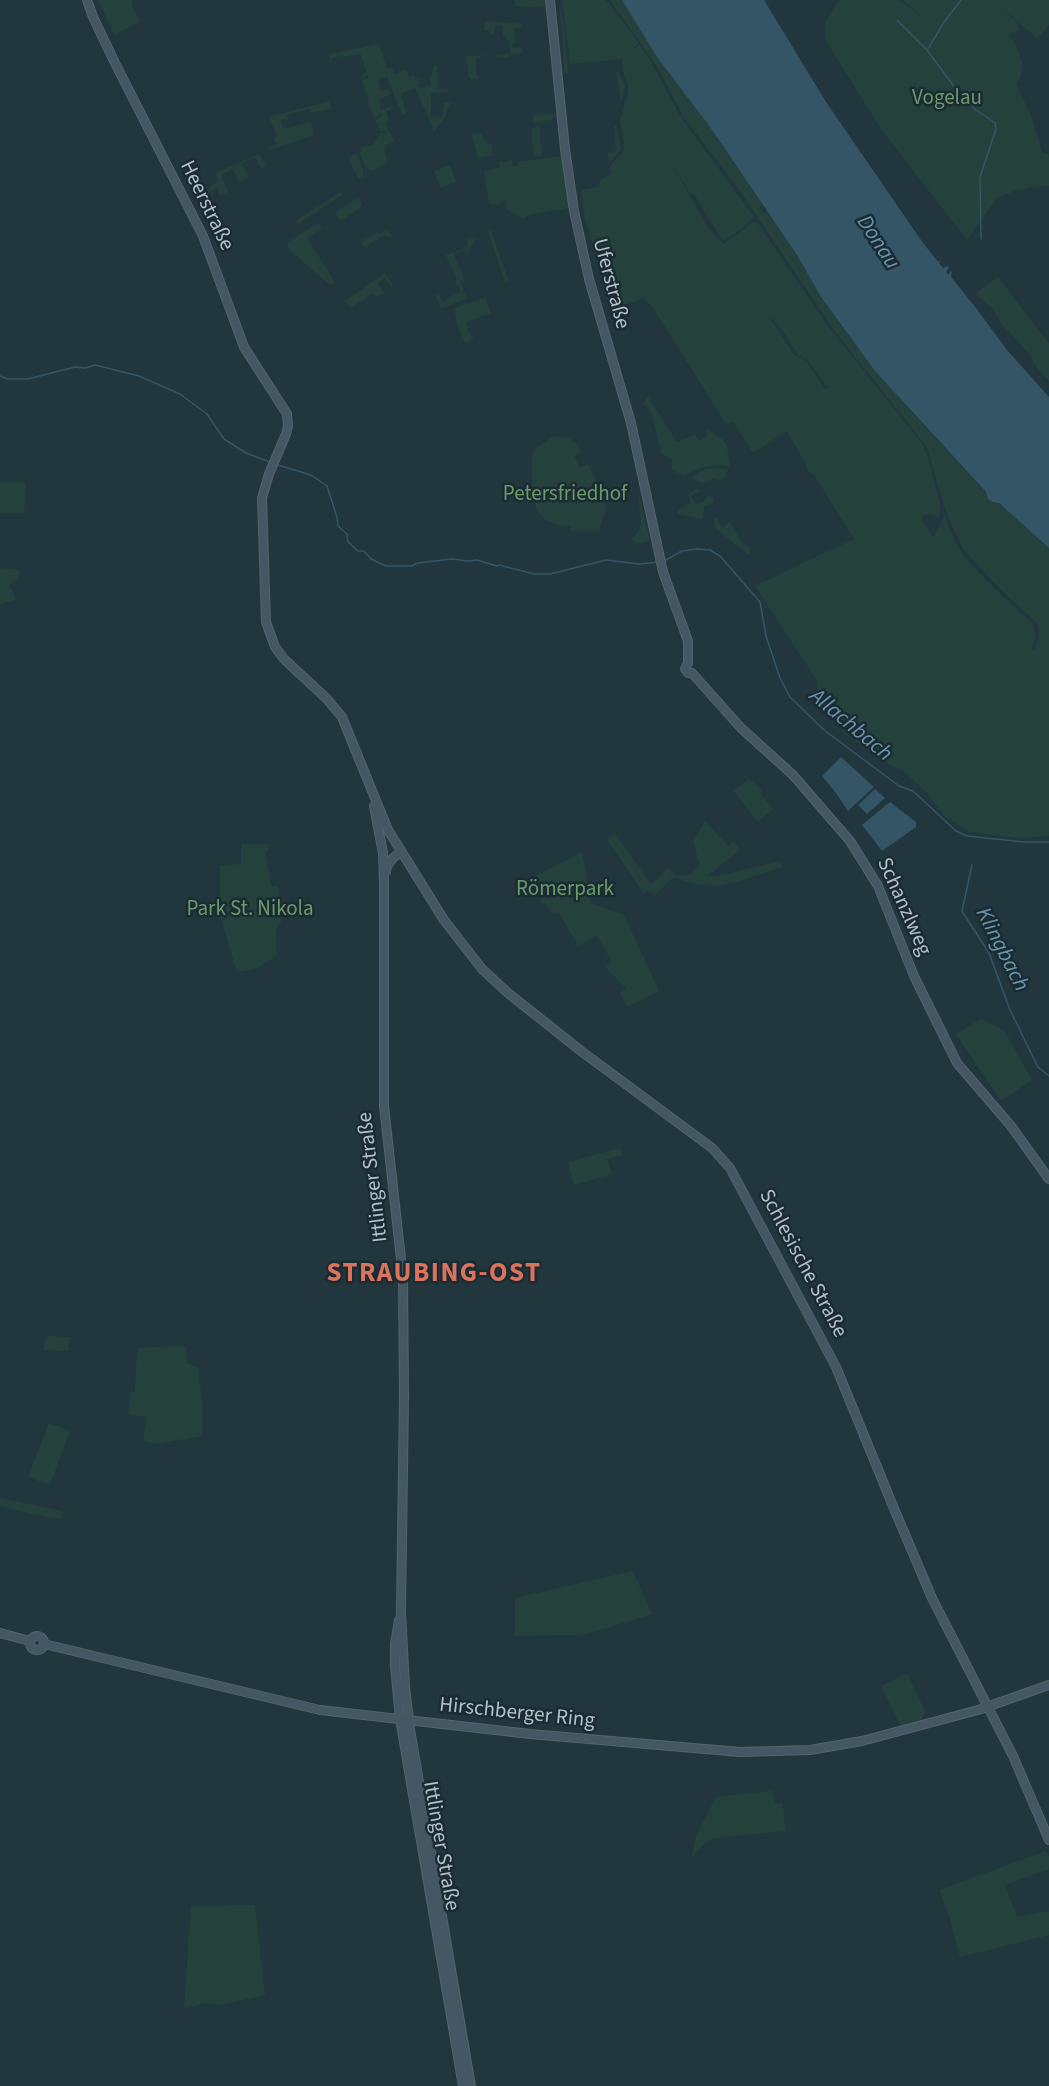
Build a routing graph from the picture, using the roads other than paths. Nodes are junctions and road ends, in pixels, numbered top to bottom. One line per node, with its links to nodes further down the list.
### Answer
1 (87, 0): 3 (street, Heerstraße)
2 (550, 0): 4 (street, Uferstraße)
3 (288, 426): 5 (street, Ittlinger Straße)
4 (688, 661): 9 (street, Schanzlweg)
5 (372, 796): 6 (street, Ittlinger Straße); 8 (street, Ittlinger Straße)
6 (379, 811): 7 (street, Schlesische Straße)
7 (402, 852): 8 (street, Ittlinger Straße); 13 (street, Schlesische Straße)
8 (384, 882): 10 (street, Ittlinger Straße)
9 (1049, 1179)
10 (401, 1612): 14 (street, Ittlinger Straße); 15 (street, Ittlinger Straße)
11 (0, 1634): 14 (street, Hirschberger Ring)
12 (1049, 1685): 13 (street, Hirschberger Ring)
13 (988, 1707): 15 (street, Hirschberger Ring); 16 (street, Schlesische Straße)
14 (400, 1719): 15 (street, Hirschberger Ring); 17 (street, Ittlinger Straße)
15 (409, 1721): 18 (street, Ittlinger Straße)
16 (1049, 1840)
17 (463, 2086)
18 (471, 2086)

